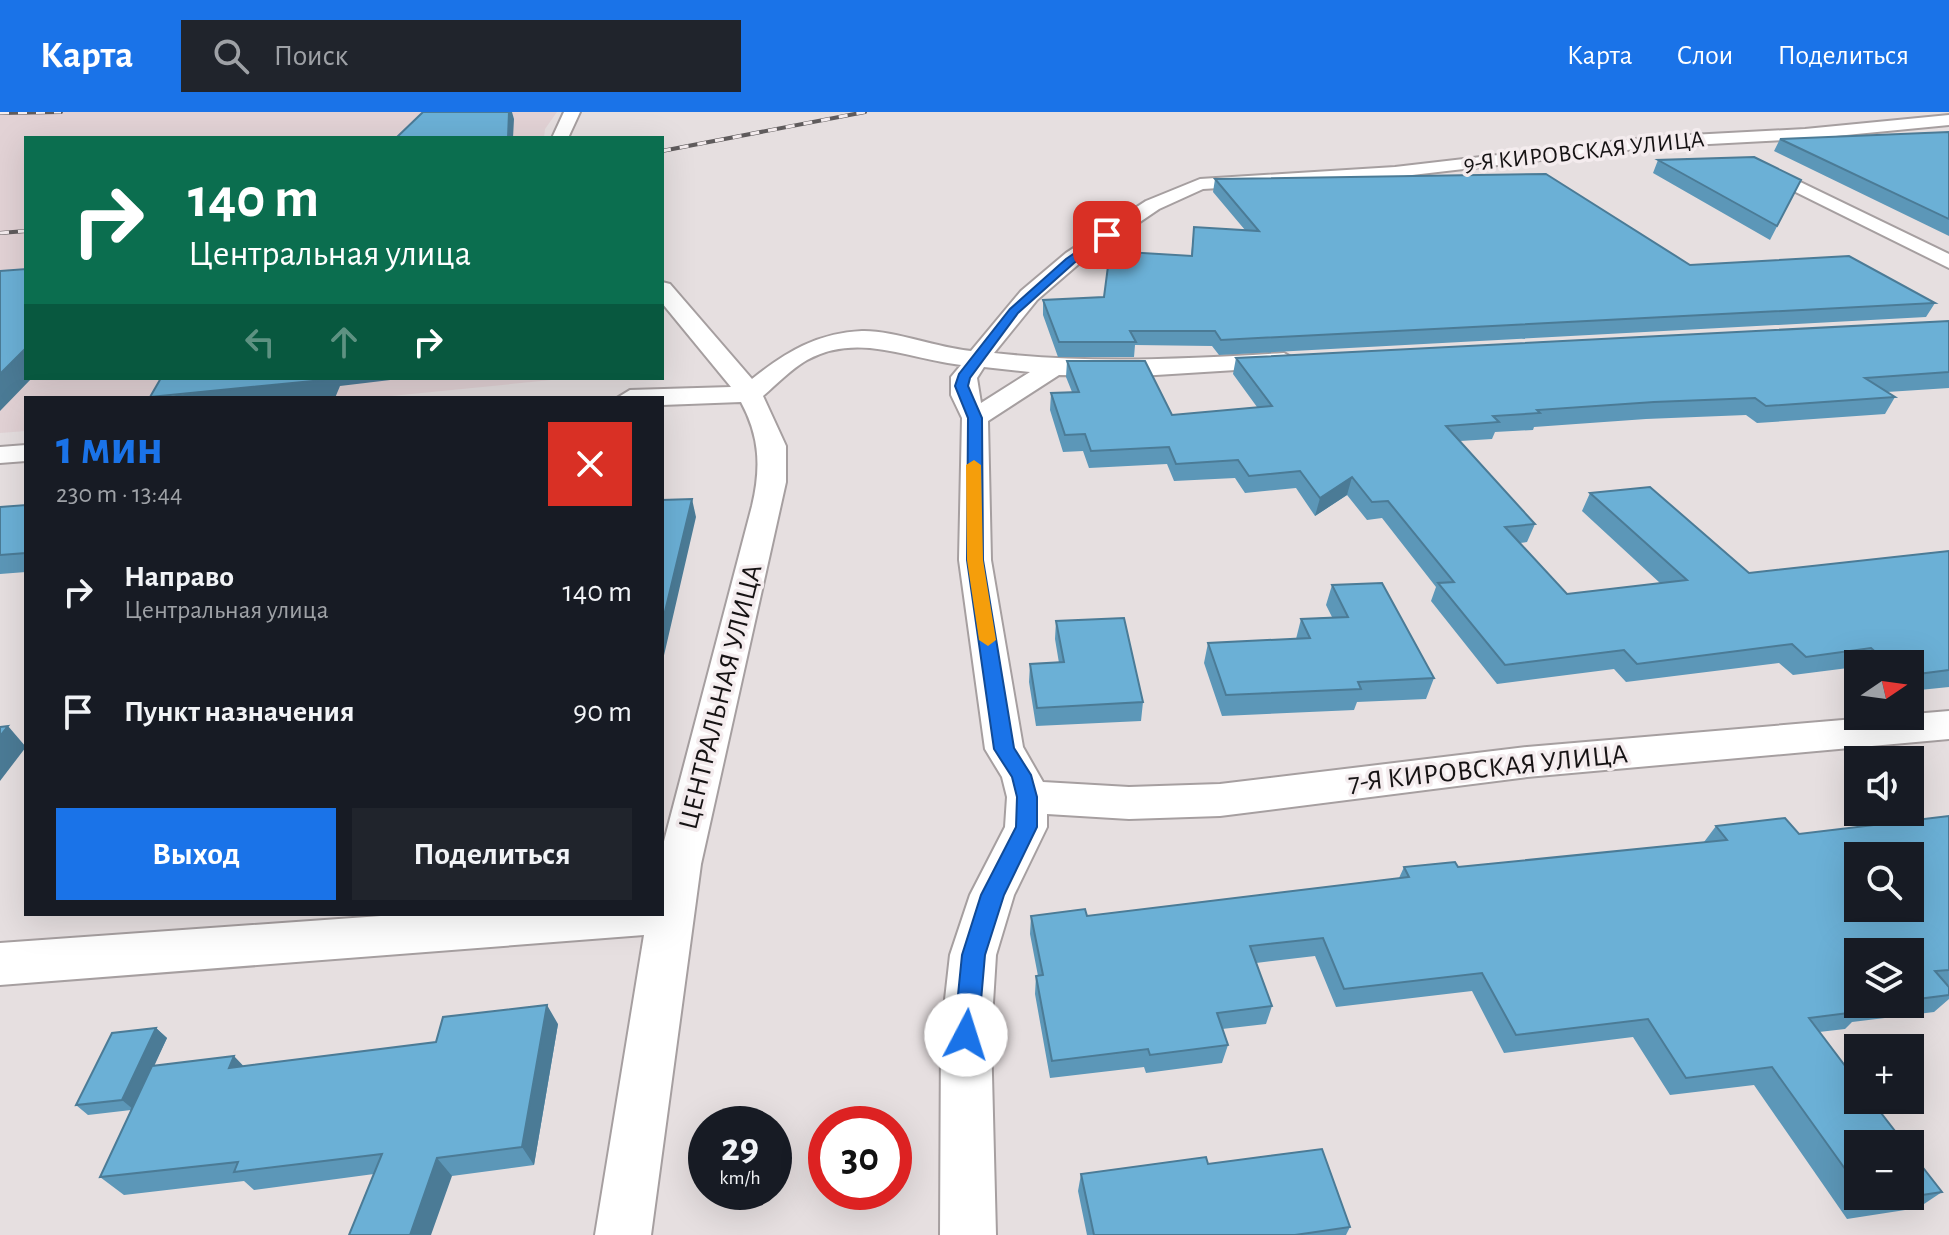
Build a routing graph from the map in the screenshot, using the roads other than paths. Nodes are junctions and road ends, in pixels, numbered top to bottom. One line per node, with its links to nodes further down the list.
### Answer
1 (572, 112): 3 (street)
2 (1949, 120): 4 (street, 9-Я КИРОВСКАЯ УЛИЦА)
3 (561, 136)
4 (1708, 140): 5 (street); 8 (street, 9-Я КИРОВСКАЯ УЛИЦА)
5 (1949, 262)
6 (664, 291): 10 (street, ЦЕНТРАЛЬНАЯ УЛИЦА)
7 (1310, 358): 9 (street)
8 (978, 360): 9 (street); 10 (street); 12 (street)
9 (1053, 367): 12 (street)
10 (750, 394): 11 (street); 17 (street, ЦЕНТРАЛЬНАЯ УЛИЦА)
11 (664, 397)
12 (975, 418): 16 (street)
13 (24, 453): 14 (street)
14 (0, 455)
15 (1949, 725): 16 (street, 7-Я КИРОВСКАЯ УЛИЦА)
16 (1027, 797): 22 (street)
17 (671, 914): 18 (street); 21 (street, ЦЕНТРАЛЬНАЯ УЛИЦА)
18 (664, 915)
19 (644, 916): 20 (street)
20 (0, 964)
21 (623, 1235)
22 (968, 1235)

